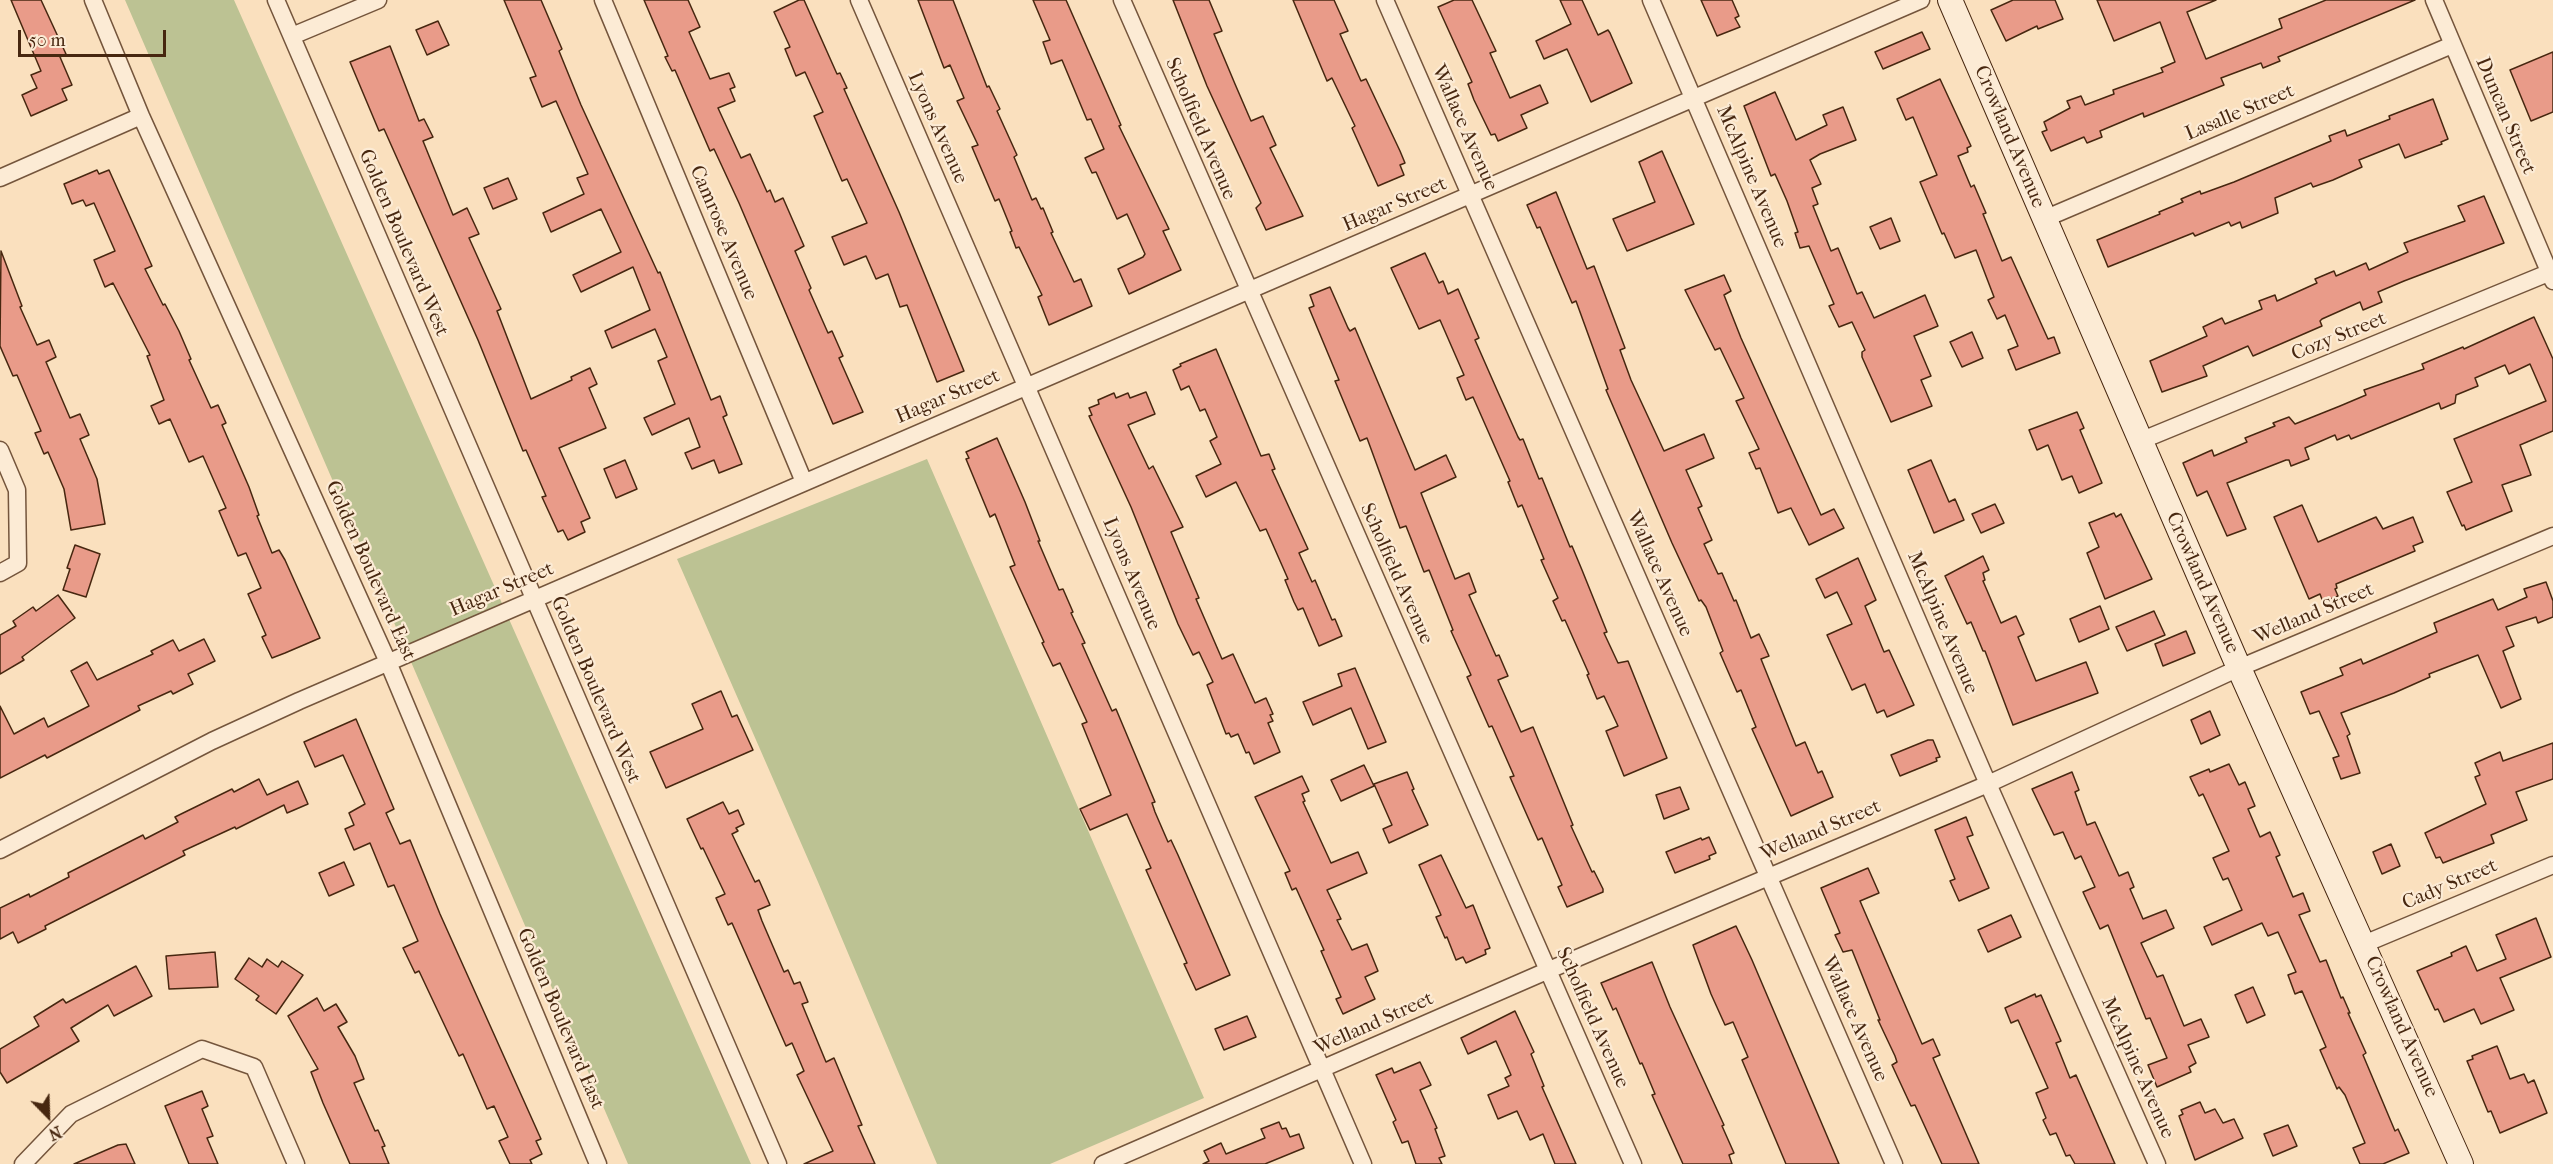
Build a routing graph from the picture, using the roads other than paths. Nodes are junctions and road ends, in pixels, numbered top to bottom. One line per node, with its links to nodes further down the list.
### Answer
1 (93, 0): 15 (street, Golden Boulevard East)
2 (276, 0): 12 (street, Golden Boulevard West)
3 (378, 0): 12 (street)
4 (603, 0): 24 (street, Camrose Avenue)
5 (859, 0): 21 (street, Lyons Avenue)
6 (1122, 0): 20 (street, Scholfield Avenue)
7 (1385, 0): 17 (street, Wallace Avenue)
8 (1651, 0): 14 (street, McAlpine Avenue)
9 (1921, 0): 14 (street, Hagar Street)
10 (1950, 0): 18 (main road, Crowland Avenue)
11 (2434, 0): 13 (street, Duncan Street)
12 (292, 36): 27 (street, Golden Boulevard West)
13 (2452, 45): 18 (street, Lasalle Street); 19 (street, Duncan Street)
14 (1694, 97): 17 (street, Hagar Street); 30 (street, McAlpine Avenue)
15 (141, 116): 16 (street); 28 (street, Golden Boulevard East)
16 (0, 178)
17 (1470, 195): 20 (street, Hagar Street); 33 (street, Wallace Avenue)
18 (2044, 219): 22 (main road, Crowland Avenue)
19 (2552, 275): 22 (street, Cozy Street)
20 (1247, 291): 21 (street, Hagar Street); 35 (street, Scholfield Avenue)
21 (1027, 386): 24 (street, Hagar Street); 36 (street, Lyons Avenue)
22 (2140, 441): 29 (main road, Crowland Avenue)
23 (0, 450): 26 (street)
24 (804, 482): 27 (street, Hagar Street)
25 (2553, 536): 29 (street, Welland Street)
26 (0, 573)
27 (533, 600): 28 (street, Hagar Street); 40 (street, Golden Boulevard West)
28 (388, 662): 31 (street, Hagar Street); 39 (street, Golden Boulevard East)
29 (2239, 668): 30 (street, Welland Street); 34 (main road, Crowland Avenue)
30 (1988, 784): 33 (street, Welland Street); 45 (street, McAlpine Avenue)
31 (0, 850)
32 (2553, 864): 34 (street, Cady Street)
33 (1768, 876): 35 (street, Welland Street); 44 (street, Wallace Avenue)
34 (2364, 944): 46 (main road, Crowland Avenue)
35 (1549, 970): 36 (street, Welland Street); 43 (street, Scholfield Avenue)
36 (1322, 1070): 41 (street, Welland Street); 42 (street, Lyons Avenue)
37 (23, 1164): 38 (street)
38 (296, 1164)
39 (598, 1164)
40 (778, 1164)
41 (1105, 1164)
42 (1363, 1164)
43 (1633, 1164)
44 (1894, 1164)
45 (2157, 1164)
46 (2461, 1164)

